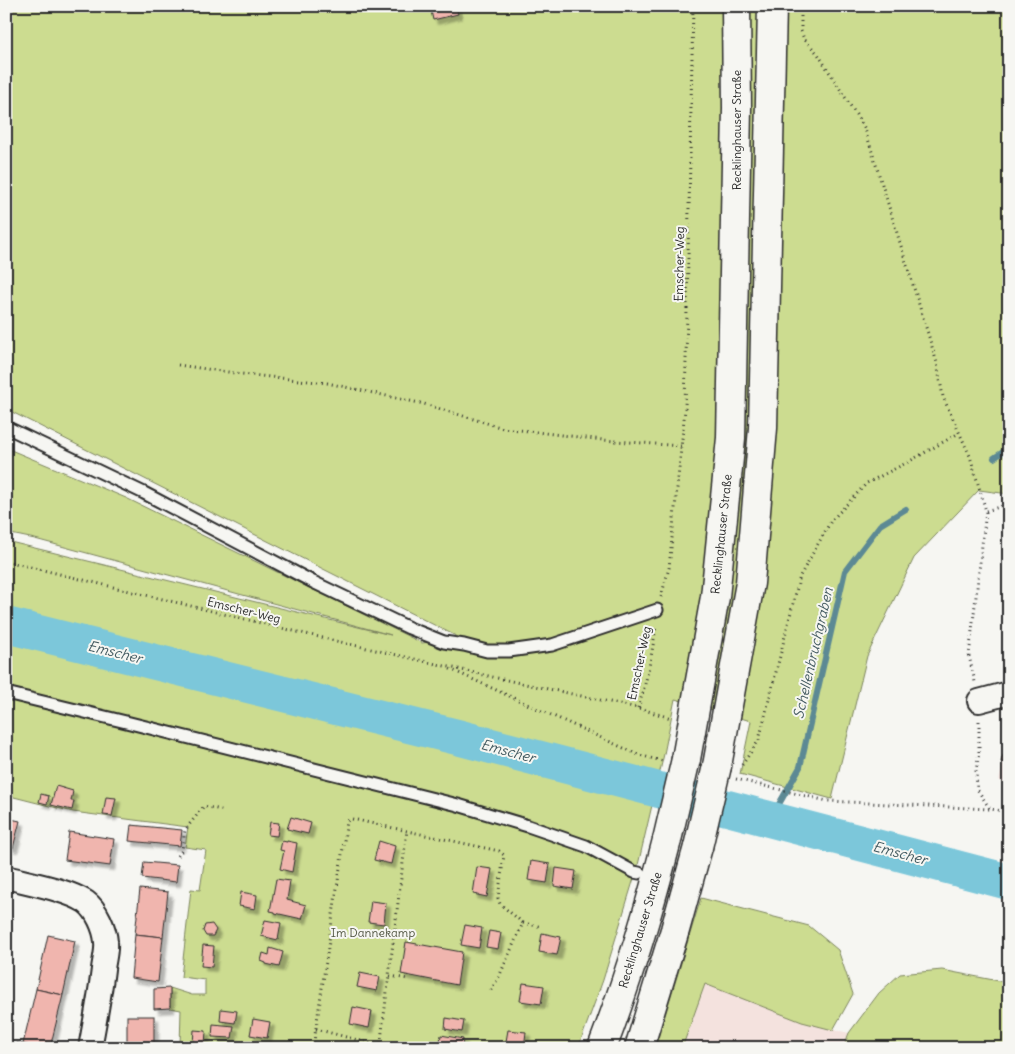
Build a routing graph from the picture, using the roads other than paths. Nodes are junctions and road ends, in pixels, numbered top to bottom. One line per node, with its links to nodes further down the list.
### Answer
1 (736, 6): 11 (main road, Recklinghauser Straße, bridge)
2 (772, 6): 12 (main road, bridge)
3 (6, 427): 4 (lane)
4 (657, 610)
5 (6, 693): 8 (lane)
6 (1009, 693): 7 (street)
7 (979, 700)
8 (639, 873)
9 (6, 877): 10 (street)
10 (90, 1048)
11 (602, 1048)
12 (639, 1048)

